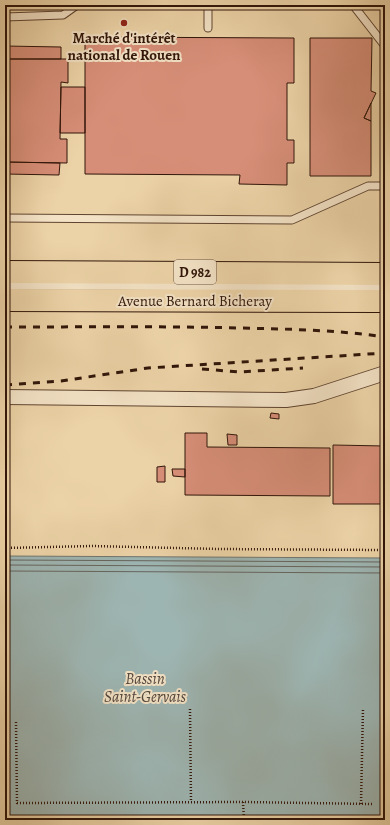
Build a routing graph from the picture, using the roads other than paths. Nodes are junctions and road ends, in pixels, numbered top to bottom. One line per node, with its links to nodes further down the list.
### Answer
1 (77, 5): 4 (lane)
2 (208, 5): 5 (lane)
3 (353, 5): 6 (lane)
4 (5, 17)
5 (208, 28)
6 (385, 46)
7 (385, 186): 8 (lane)
8 (5, 218)
9 (5, 272): 10 (main road, Avenue Bernard Bicheray / D 982)
10 (385, 274)
11 (5, 286): 12 (lane)
12 (385, 287)
13 (5, 300): 14 (main road, Avenue Bernard Bicheray / D 982)
14 (385, 302)
15 (385, 373): 16 (street)
16 (5, 397)

